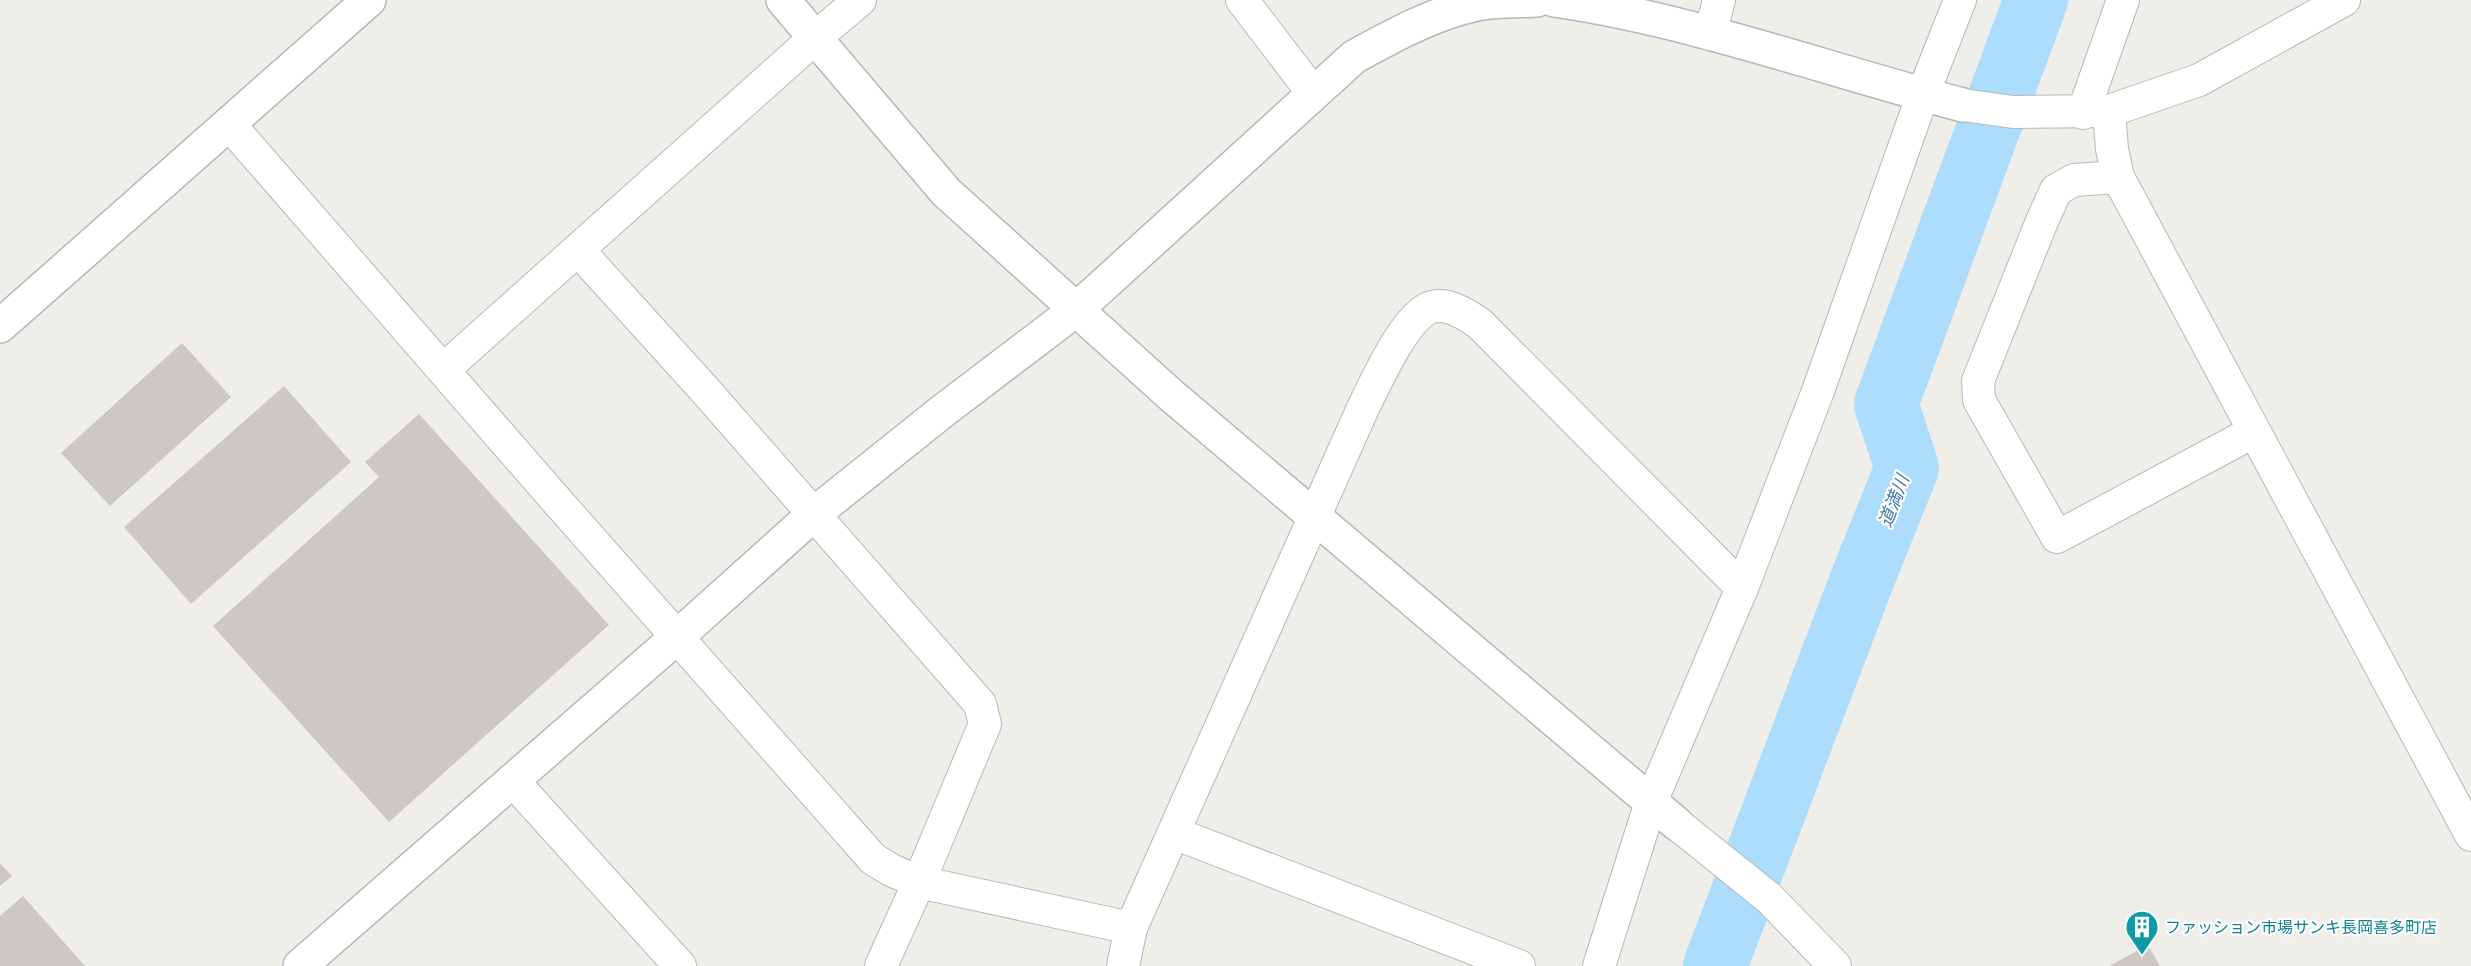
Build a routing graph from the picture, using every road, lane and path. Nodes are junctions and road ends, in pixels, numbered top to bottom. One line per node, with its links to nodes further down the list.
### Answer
1 (369, 0): 17 (street)
2 (783, 0): 12 (street)
3 (860, 0): 12 (street)
4 (1242, 0): 13 (street)
5 (1537, 0): 13 (street)
6 (1554, 0): 11 (street)
7 (1719, 0): 11 (street)
8 (1960, 0): 14 (street)
9 (2123, 0): 16 (street)
10 (2344, 0): 16 (street)
11 (1710, 34): 14 (street)
12 (815, 38): 19 (street); 20 (street)
13 (1313, 93): 20 (street)
14 (1923, 94): 15 (street); 26 (street)
15 (1963, 105): 16 (street)
16 (2086, 112): 18 (street)
17 (229, 124): 21 (street); 22 (street)
18 (2118, 177): 23 (street); 23 (street)
19 (579, 250): 22 (street); 24 (street)
20 (1077, 309): 24 (street); 25 (street)
21 (0, 326)
22 (443, 370): 27 (street)
23 (2253, 432): 32 (street)
24 (814, 514): 27 (street); 33 (street)
25 (1315, 516): 26 (street); 29 (street); 31 (street)
26 (1742, 588): 29 (street)
27 (677, 637): 28 (street); 33 (street)
28 (512, 780): 35 (street); 36 (street)
29 (1652, 802): 30 (street); 40 (street)
30 (1677, 824): 41 (street)
31 (1174, 833): 34 (street); 39 (street)
32 (2471, 835)
33 (920, 882): 34 (street); 37 (street)
34 (1131, 928): 38 (street)
35 (300, 966)
36 (680, 966)
37 (881, 966)
38 (1123, 966)
39 (1519, 966)
40 (1599, 966)
41 (1835, 966)

